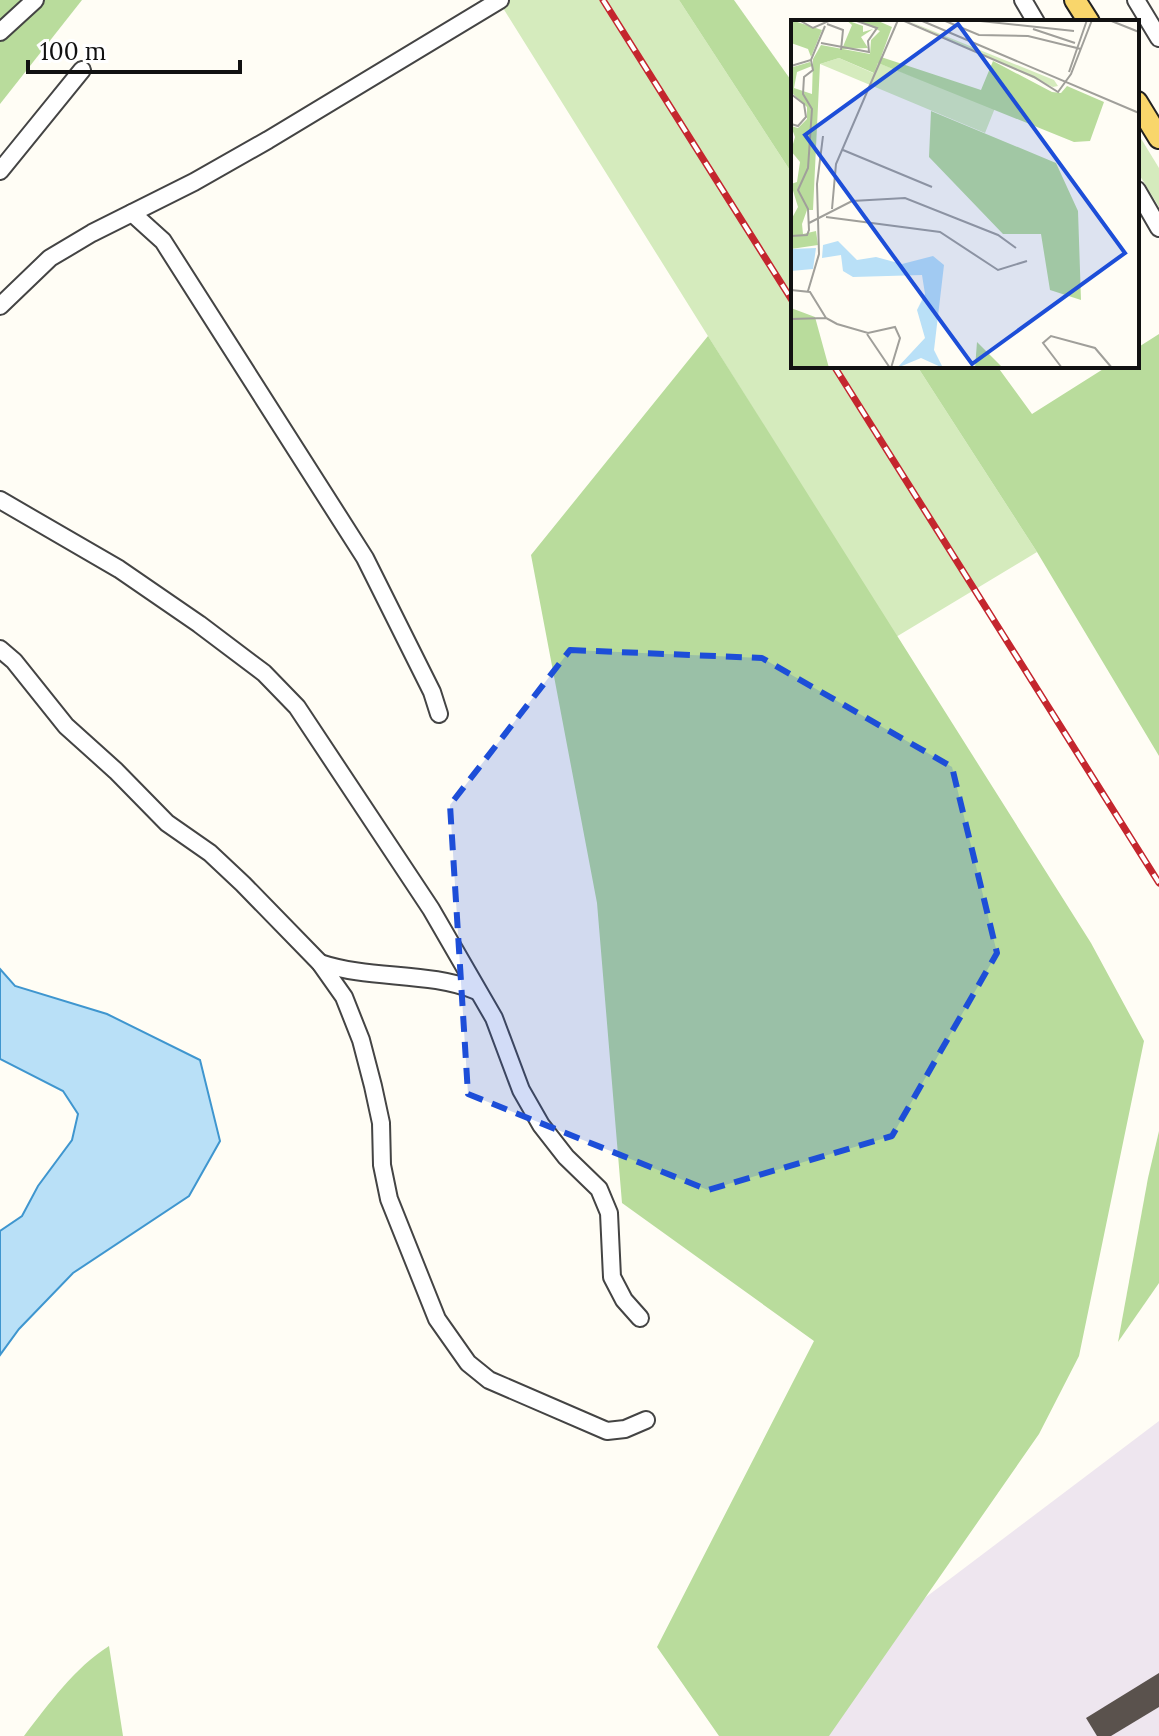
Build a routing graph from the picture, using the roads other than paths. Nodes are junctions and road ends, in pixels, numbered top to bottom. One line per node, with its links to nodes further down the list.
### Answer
1 (35, 0): 8 (street)
2 (500, 0): 15 (street)
3 (1023, 0): 6 (street)
4 (1075, 0): 7 (main road)
5 (1140, 3): 9 (street)
6 (1035, 20)
7 (1088, 20)
8 (0, 32)
9 (1159, 38)
10 (82, 70): 13 (street)
11 (1139, 105): 12 (main road)
12 (1159, 138)
13 (0, 171)
14 (1139, 193): 16 (street)
15 (132, 213): 17 (street); 20 (street)
16 (1159, 228)
17 (0, 306)
18 (0, 500): 22 (street)
19 (0, 649): 21 (street)
20 (439, 714)
21 (320, 963): 22 (street); 24 (street)
22 (477, 991): 23 (street)
23 (640, 1318)
24 (646, 1420)

